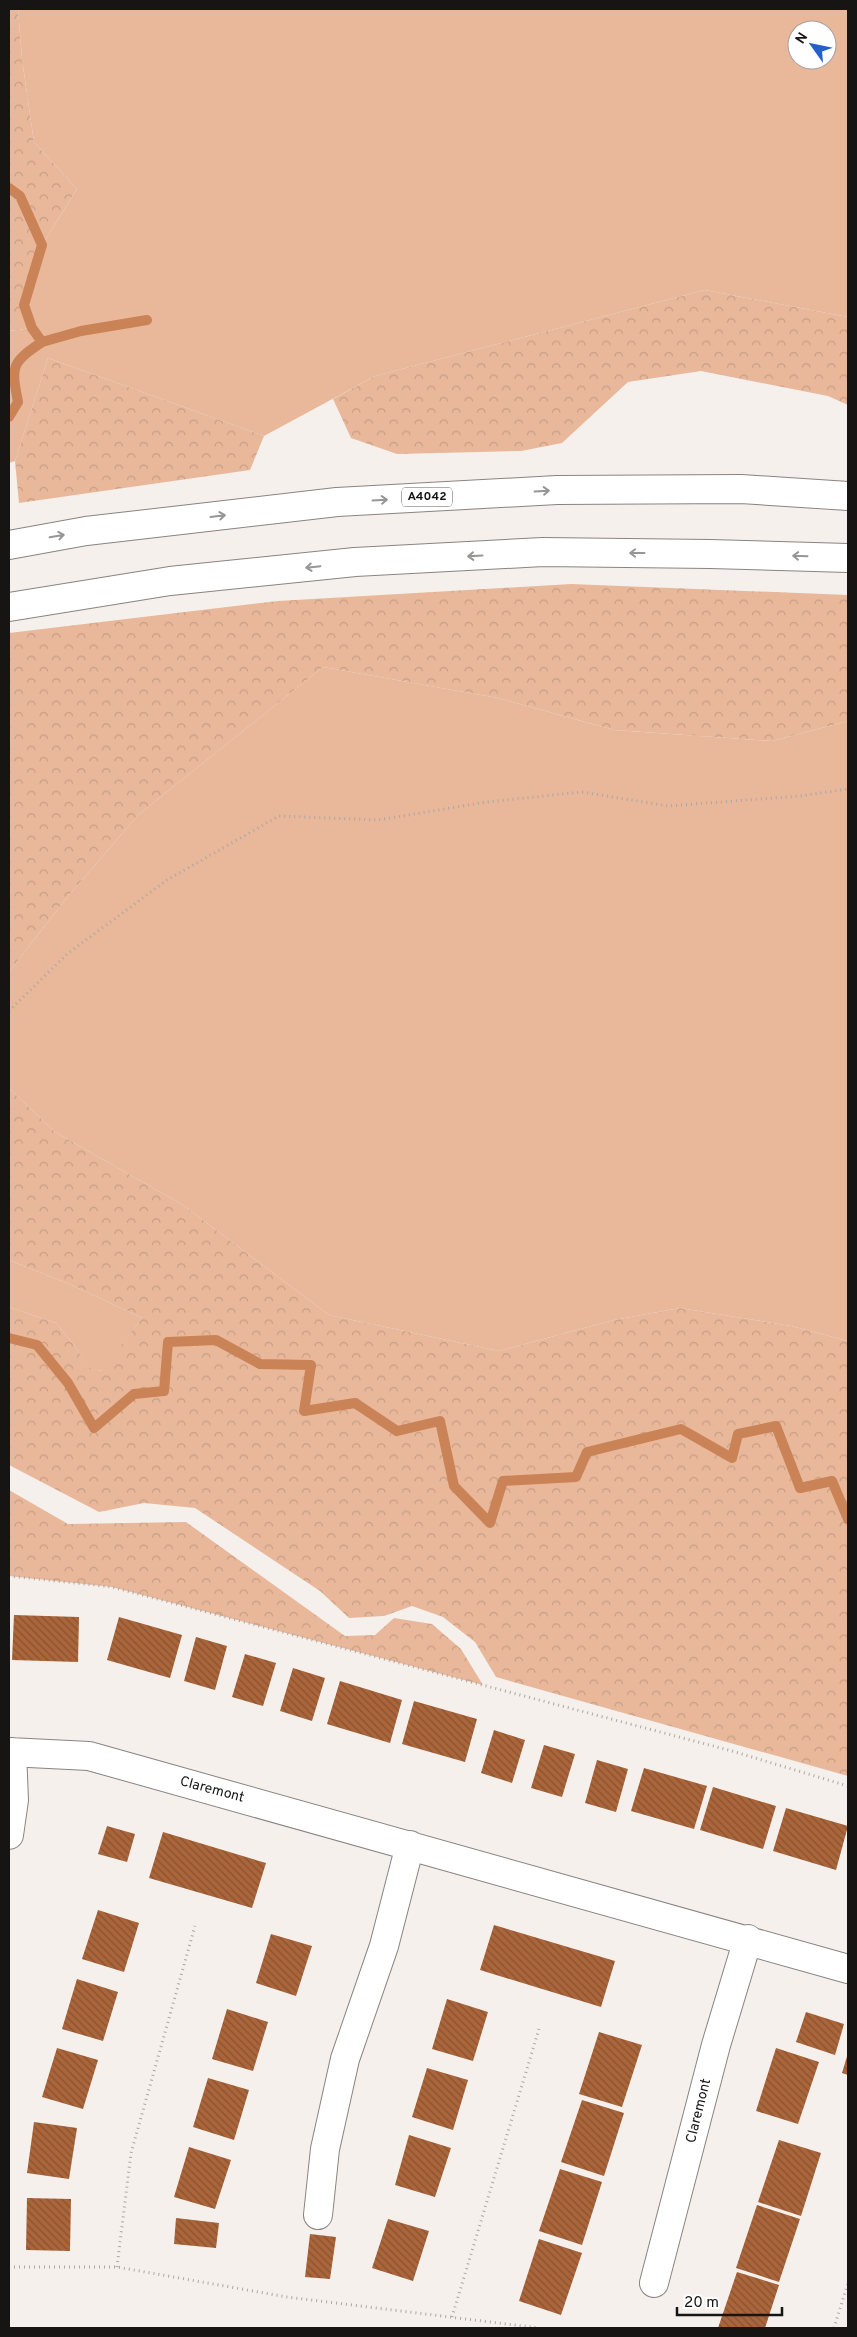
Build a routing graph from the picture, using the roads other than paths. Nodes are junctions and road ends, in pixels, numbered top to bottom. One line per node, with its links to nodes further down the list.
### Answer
1 (848, 496): 2 (main road, A4042, one-way to 1)
2 (9, 545)
3 (848, 558): 4 (main road, one-way to 4)
4 (9, 606)
5 (10, 1752): 6 (main road, Claremont); 7 (main road, Claremont)
6 (9, 1835)
7 (410, 1845): 8 (main road, Claremont); 10 (main road)
8 (748, 1939): 9 (main road, Claremont); 11 (main road, Claremont)
9 (848, 1969)
10 (318, 2215)
11 (654, 2284)

